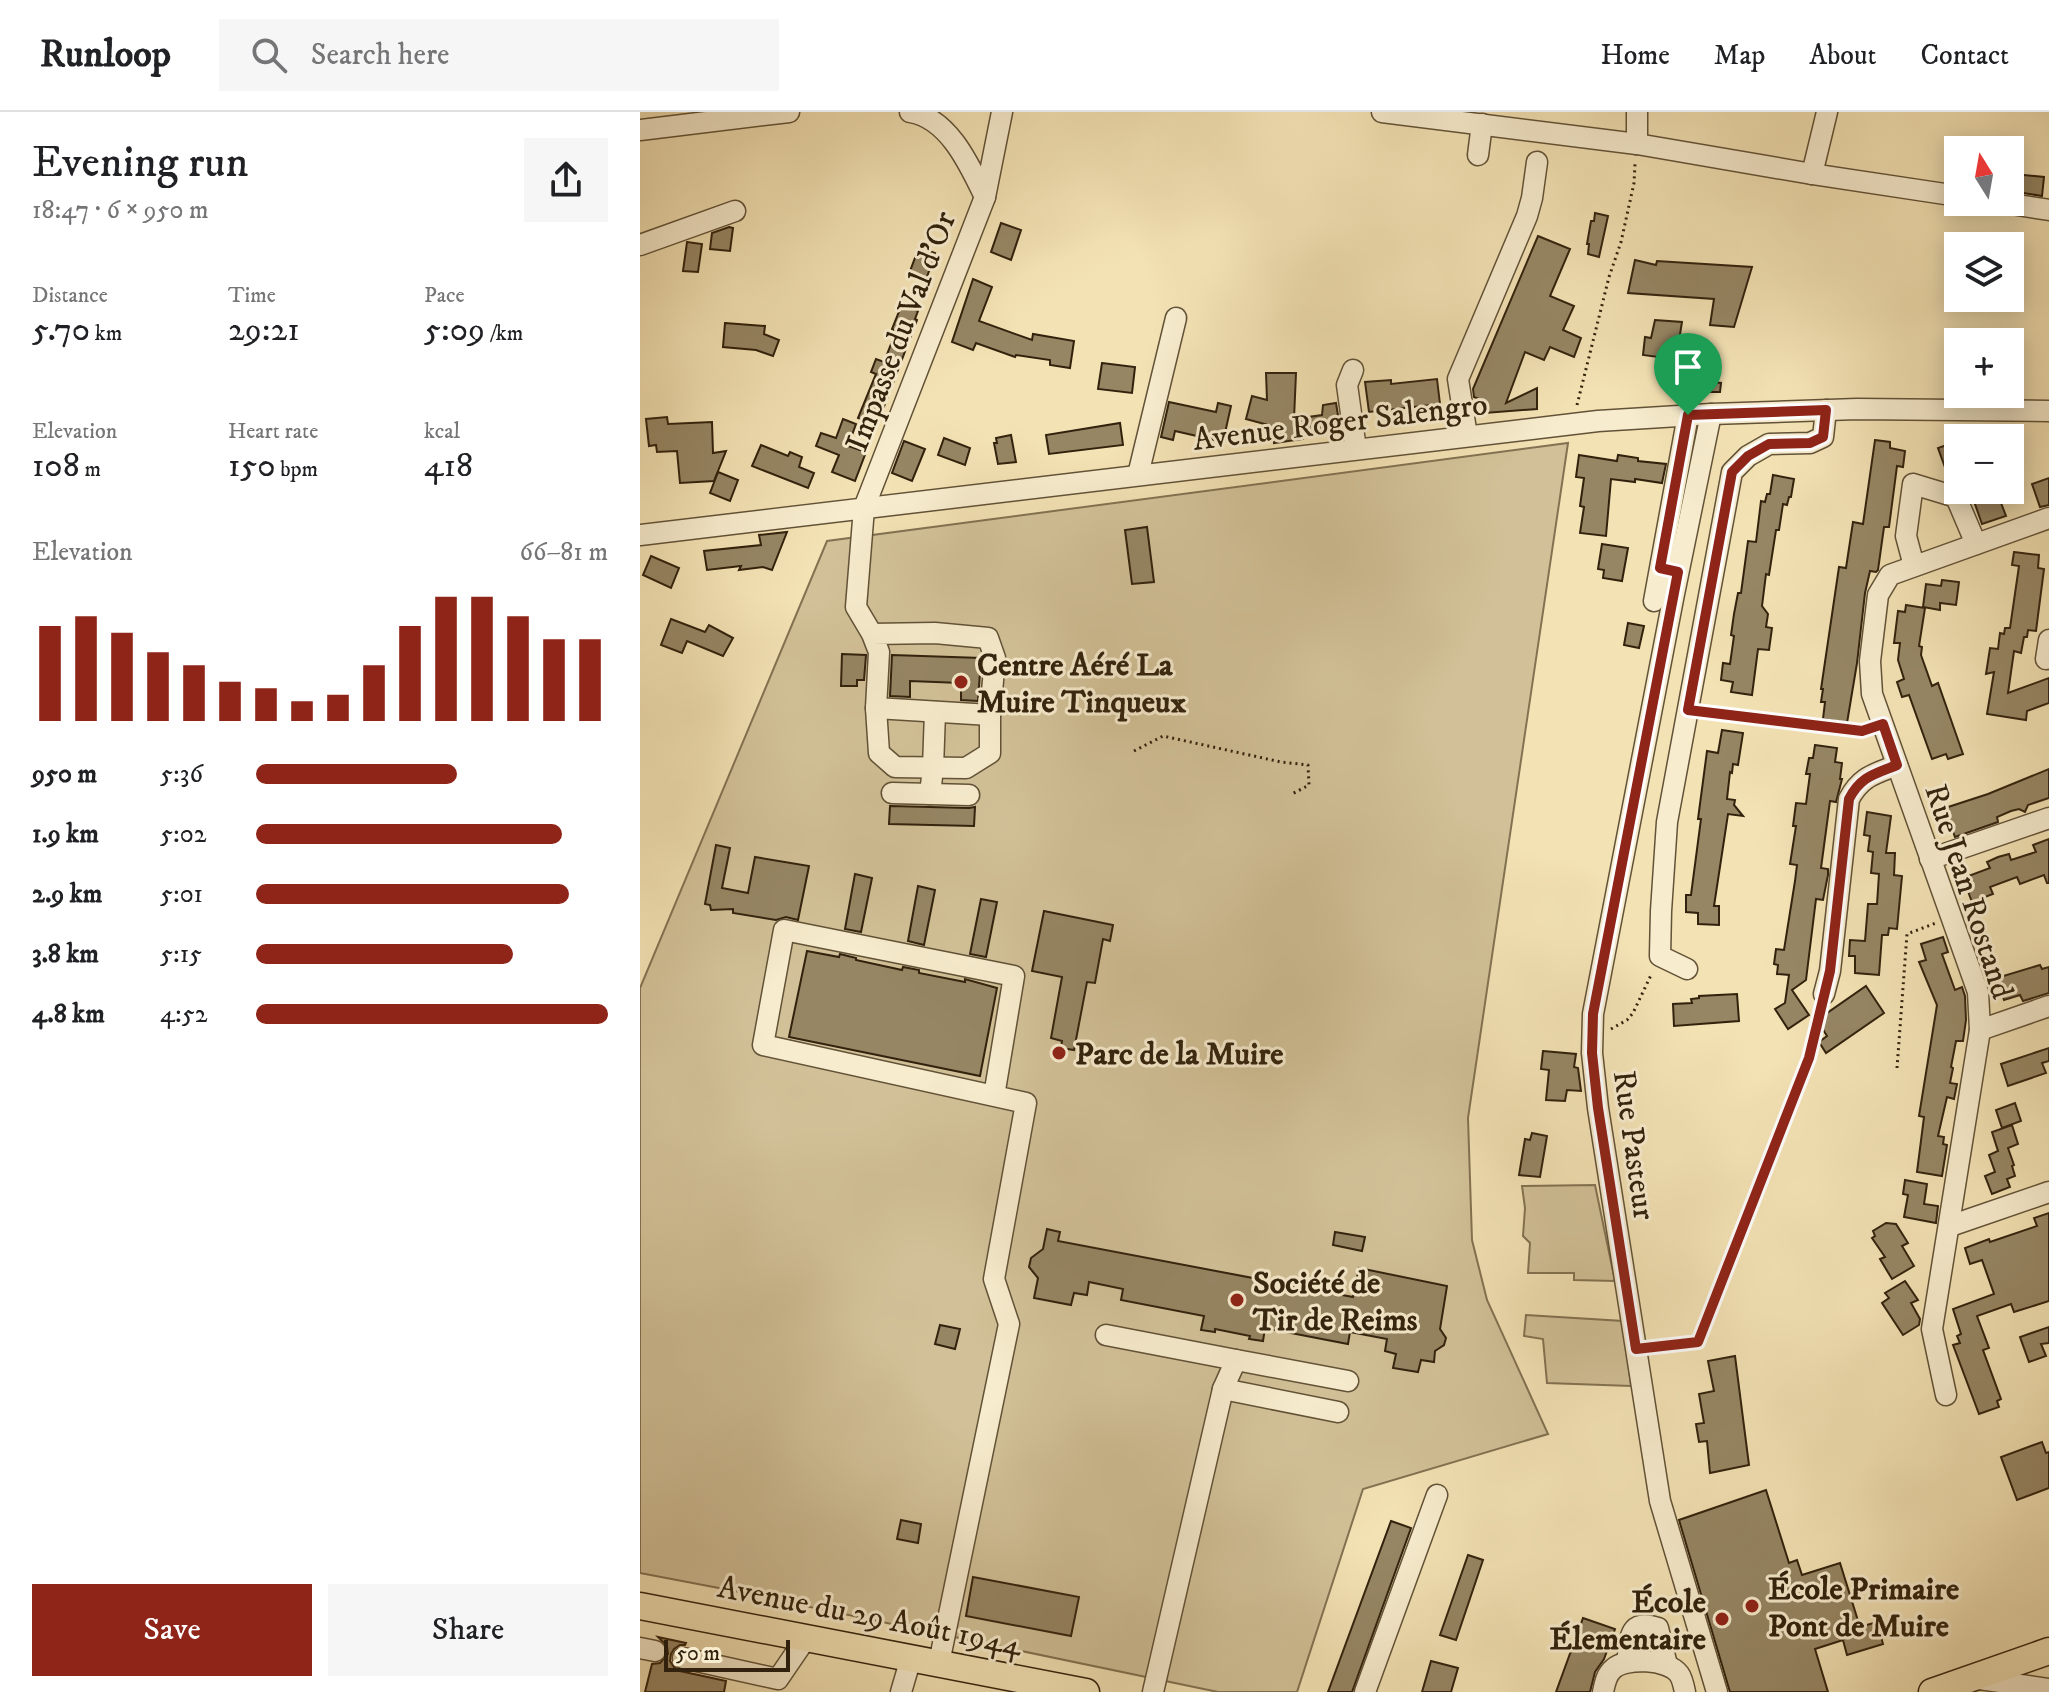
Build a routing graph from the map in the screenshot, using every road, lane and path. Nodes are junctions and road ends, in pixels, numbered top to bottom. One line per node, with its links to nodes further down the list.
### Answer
1 (789, 112): 8 (street)
2 (910, 112): 14 (street, Impasse du Val d'Or)
3 (1002, 112): 14 (street)
4 (1382, 112): 7 (street)
5 (1637, 112): 9 (street)
6 (1827, 112): 12 (street)
7 (1482, 124): 9 (street); 10 (street)
8 (640, 130)
9 (1637, 144): 12 (street); 25 (path)
10 (1478, 155)
11 (1537, 162): 26 (street)
12 (1812, 174): 13 (street)
13 (1944, 194)
14 (985, 197): 29 (street, Impasse du Val d'Or)
15 (2024, 206): 16 (street)
16 (2049, 210)
17 (735, 211): 18 (street)
18 (640, 245)
19 (1176, 318): 28 (street)
20 (1353, 370): 27 (street)
21 (1826, 410): 22 (street, Avenue Roger Salengro); 23 (street, Avenue Roger Salengro); 38 (street)
22 (2049, 410)
23 (1711, 414): 24 (street, Avenue Roger Salengro); 34 (street, Rue Pasteur)
24 (1688, 415): 25 (street, Avenue Roger Salengro); 34 (street, Rue Pasteur)
25 (1572, 424): 26 (street, Avenue Roger Salengro)
26 (1467, 436): 27 (street, Avenue Roger Salengro)
27 (1356, 449): 28 (street, Avenue Roger Salengro)
28 (1138, 475): 29 (street, Avenue Roger Salengro)
29 (864, 508): 31 (street, Avenue Roger Salengro); 36 (street, Impasse du Val d'Or)
30 (2049, 518): 32 (street, Rue Jean Rostand)
31 (640, 535)
32 (1976, 544): 33 (street, Rue Jean Rostand); 33 (street)
33 (1914, 566): 41 (street, Rue Jean Rostand)
34 (1669, 570): 35 (street, Rue Pasteur); 57 (street, Rue Pasteur)
35 (1654, 601)
36 (872, 634): 37 (street, Impasse du Val d'Or); 40 (street)
37 (876, 708): 39 (street); 44 (street, Impasse du Val d'Or)
38 (1688, 710): 41 (path); 52 (street)
39 (935, 712): 40 (street); 45 (street)
40 (990, 715): 46 (street)
41 (1883, 724): 43 (street, Rue Jean Rostand)
42 (1134, 751): 48 (path)
43 (1897, 765): 50 (street, Rue Jean Rostand); 54 (street, Rue Jean Rostand)
44 (895, 767): 45 (street); 47 (street, Impasse du Val d'Or)
45 (933, 768): 46 (street); 47 (street)
46 (966, 768): 47 (street)
47 (930, 794)
48 (1292, 794)
49 (2049, 818): 50 (street)
50 (1930, 859): 51 (street, Rue Jean Rostand)
51 (1951, 917): 56 (street, Rue Jean Rostand); 58 (path)
52 (1660, 956): 53 (street); 57 (path)
53 (1687, 969)
54 (1824, 994): 63 (path)
55 (2049, 1006): 56 (street)
56 (1980, 1030): 61 (street, Rue Jean Rostand)
57 (1593, 1037): 63 (street, Rue Pasteur)
58 (1897, 1068)
59 (994, 1096): 59 (street); 76 (street)
60 (2049, 1192): 61 (street)
61 (1950, 1226): 67 (street, Rue Jean Rostand)
62 (1106, 1335): 64 (street)
63 (1636, 1349): 86 (street, Rue Pasteur)
64 (1236, 1360): 65 (street); 66 (street)
65 (1348, 1381)
66 (1223, 1389): 68 (street); 82 (street)
67 (1946, 1395)
68 (1338, 1412)
69 (1437, 1495): 83 (street)
70 (640, 1606): 71 (main road, Avenue du 29 Août 1944)
71 (806, 1638): 73 (street); 74 (main road, Avenue du 29 Août 1944)
72 (2049, 1651): 78 (main road)
73 (683, 1658)
74 (911, 1658): 76 (main road, Avenue du 29 Août 1944); 80 (street)
75 (1627, 1662): 77 (street); 77 (street); 84 (street)
76 (939, 1663): 81 (main road, Avenue du 29 Août 1944)
77 (1667, 1665): 85 (street)
78 (1972, 1678): 79 (street); 87 (main road)
79 (2049, 1689)
80 (901, 1692)
81 (1086, 1692)
82 (1153, 1692)
83 (1365, 1692)
84 (1603, 1692)
85 (1685, 1692)
86 (1717, 1692)
87 (1932, 1692)

